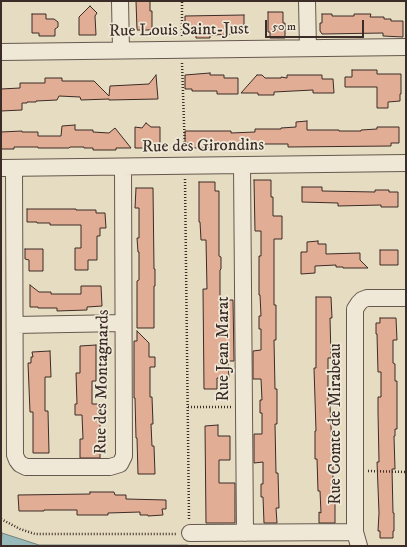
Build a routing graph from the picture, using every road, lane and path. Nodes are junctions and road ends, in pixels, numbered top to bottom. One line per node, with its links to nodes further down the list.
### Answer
1 (120, 1): 6 (street)
2 (182, 1): 7 (path)
3 (307, 1): 5 (street)
4 (406, 47): 5 (street, Rue Louis Saint-Just)
5 (308, 48): 7 (street, Rue Louis Saint-Just)
6 (121, 50): 7 (street, Rue Louis Saint-Just); 8 (street, Rue Louis Saint-Just)
7 (182, 50): 11 (path)
8 (1, 52)
9 (406, 163): 10 (street, Rue des Girondins)
10 (242, 165): 11 (street, Rue des Girondins); 17 (street, Rue Jean Marat)
11 (185, 166): 12 (street, Rue des Girondins); 18 (path)
12 (123, 167): 13 (street, Rue des Girondins); 15 (street, Rue des Montagnards)
13 (7, 168): 16 (street, Rue des Montagnards)
14 (406, 298): 19 (street, Rue Comte de Mirabeau)
15 (123, 323): 16 (street); 16 (street, Rue des Montagnards)
16 (15, 325)
17 (244, 406): 18 (path); 22 (street, Rue Jean Marat)
18 (188, 407): 23 (path)
19 (355, 471): 20 (path); 24 (street, Rue Comte de Mirabeau)
20 (406, 472)
21 (1, 519): 23 (path)
22 (245, 533): 23 (street); 24 (street)
23 (190, 534)
24 (357, 539)

